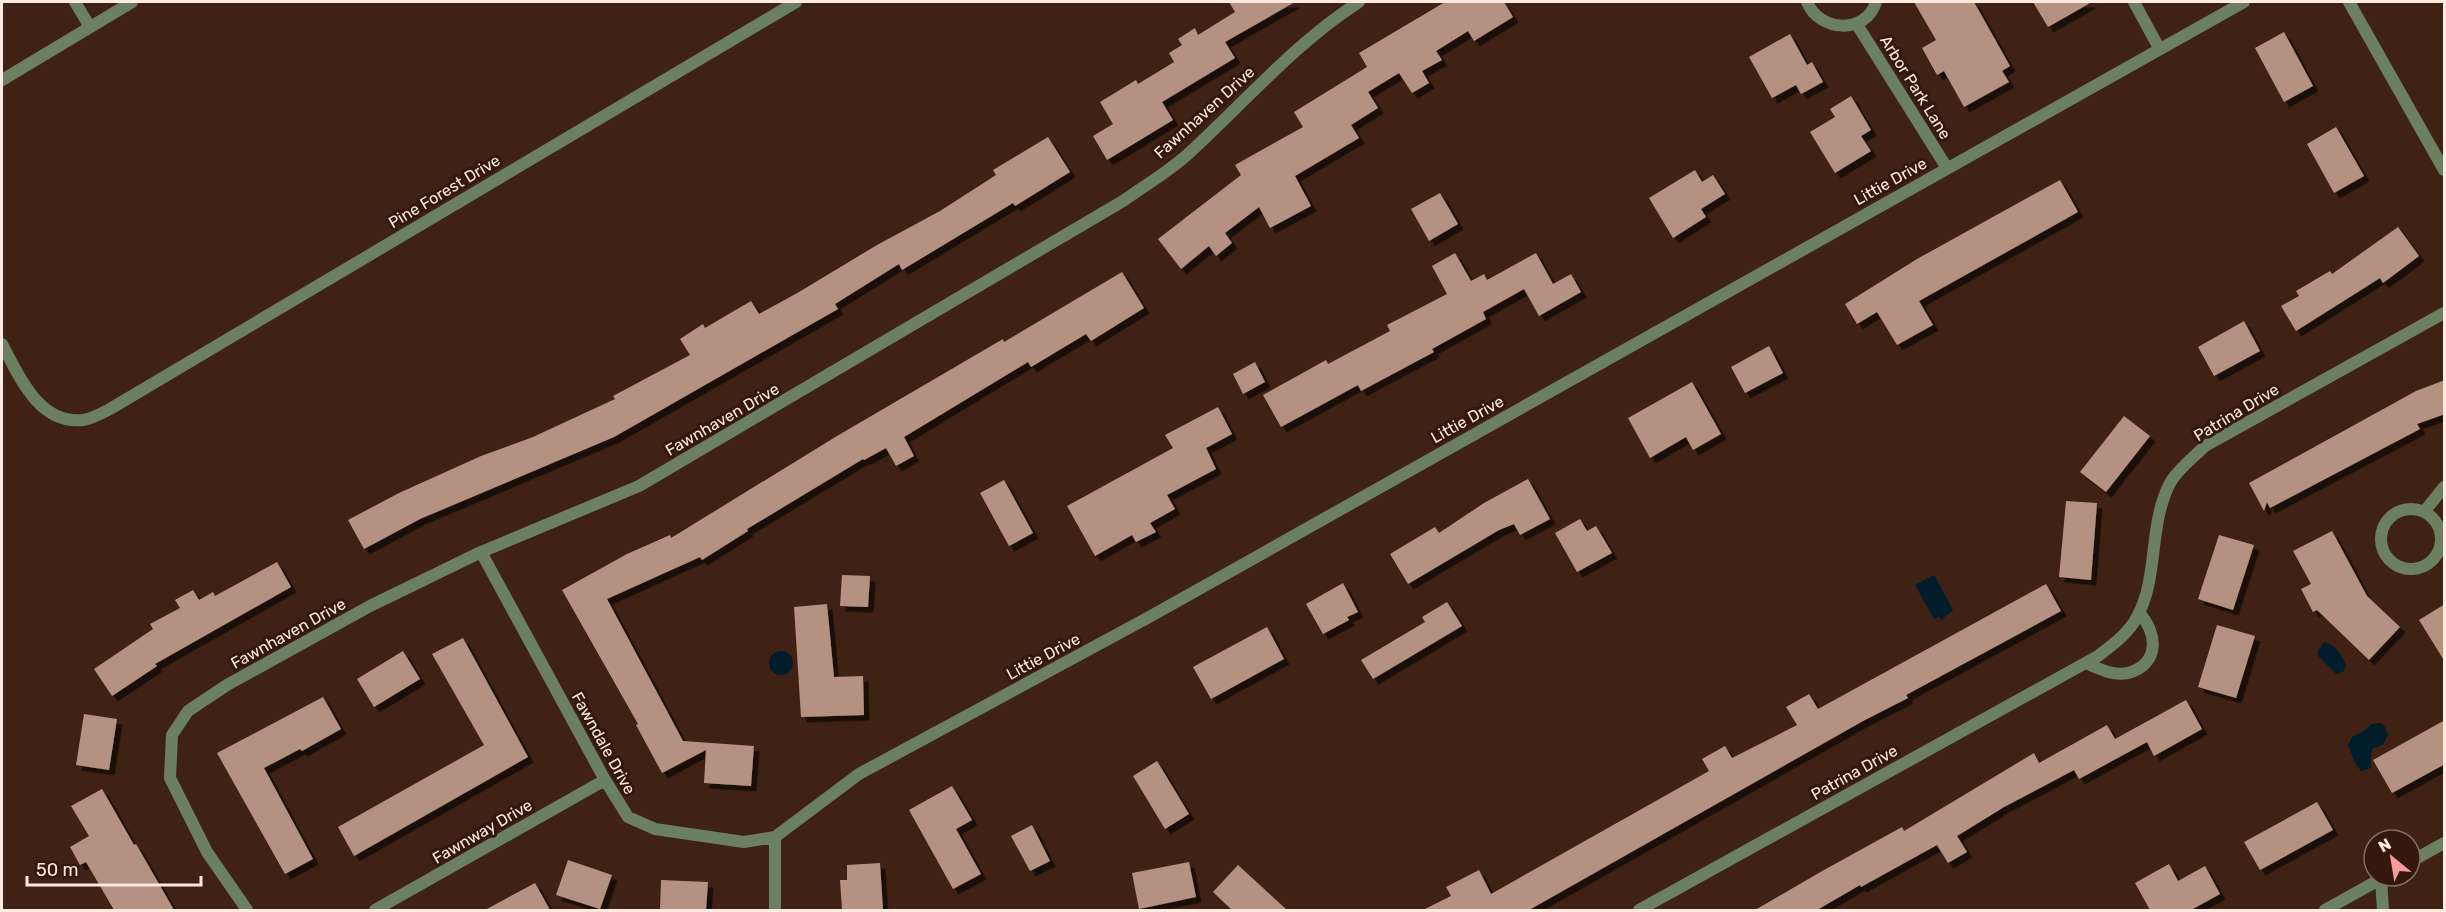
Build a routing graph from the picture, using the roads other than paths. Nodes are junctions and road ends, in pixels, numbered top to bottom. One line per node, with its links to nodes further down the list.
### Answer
1 (75, 2): 11 (street)
2 (132, 2): 11 (street)
3 (796, 2): 17 (street, Pine Forest Drive)
4 (1359, 2): 20 (street, Fawnhaven Drive)
5 (1807, 2): 10 (street)
6 (1876, 2): 10 (street)
7 (2134, 2): 12 (street)
8 (2244, 2): 12 (street, Littie Drive)
9 (2349, 2): 15 (street)
10 (1856, 23): 14 (street, Arbor Park Lane)
11 (90, 27): 13 (street)
12 (2159, 48): 14 (street, Littie Drive)
13 (2, 80)
14 (1947, 168): 24 (street, Littie Drive)
15 (2445, 170)
16 (2445, 313): 21 (street, Patrina Drive)
17 (2, 344)
18 (2445, 487): 19 (street)
19 (2424, 512): 19 (street)
20 (481, 552): 23 (street, Fawndale Drive); 29 (street, Fawnhaven Drive)
21 (2139, 613): 22 (street, Patrina Drive); 22 (street)
22 (2086, 663): 32 (street, Patrina Drive)
23 (605, 780): 24 (street, Fawndale Drive); 30 (street, Fawnway Drive)
24 (775, 837): 31 (street)
25 (2445, 843): 26 (street)
26 (2422, 855)
27 (2365, 888): 33 (street)
28 (2383, 888): 34 (street)
29 (247, 910)
30 (375, 910)
31 (775, 910)
32 (1639, 910)
33 (2325, 910)
34 (2383, 910)

